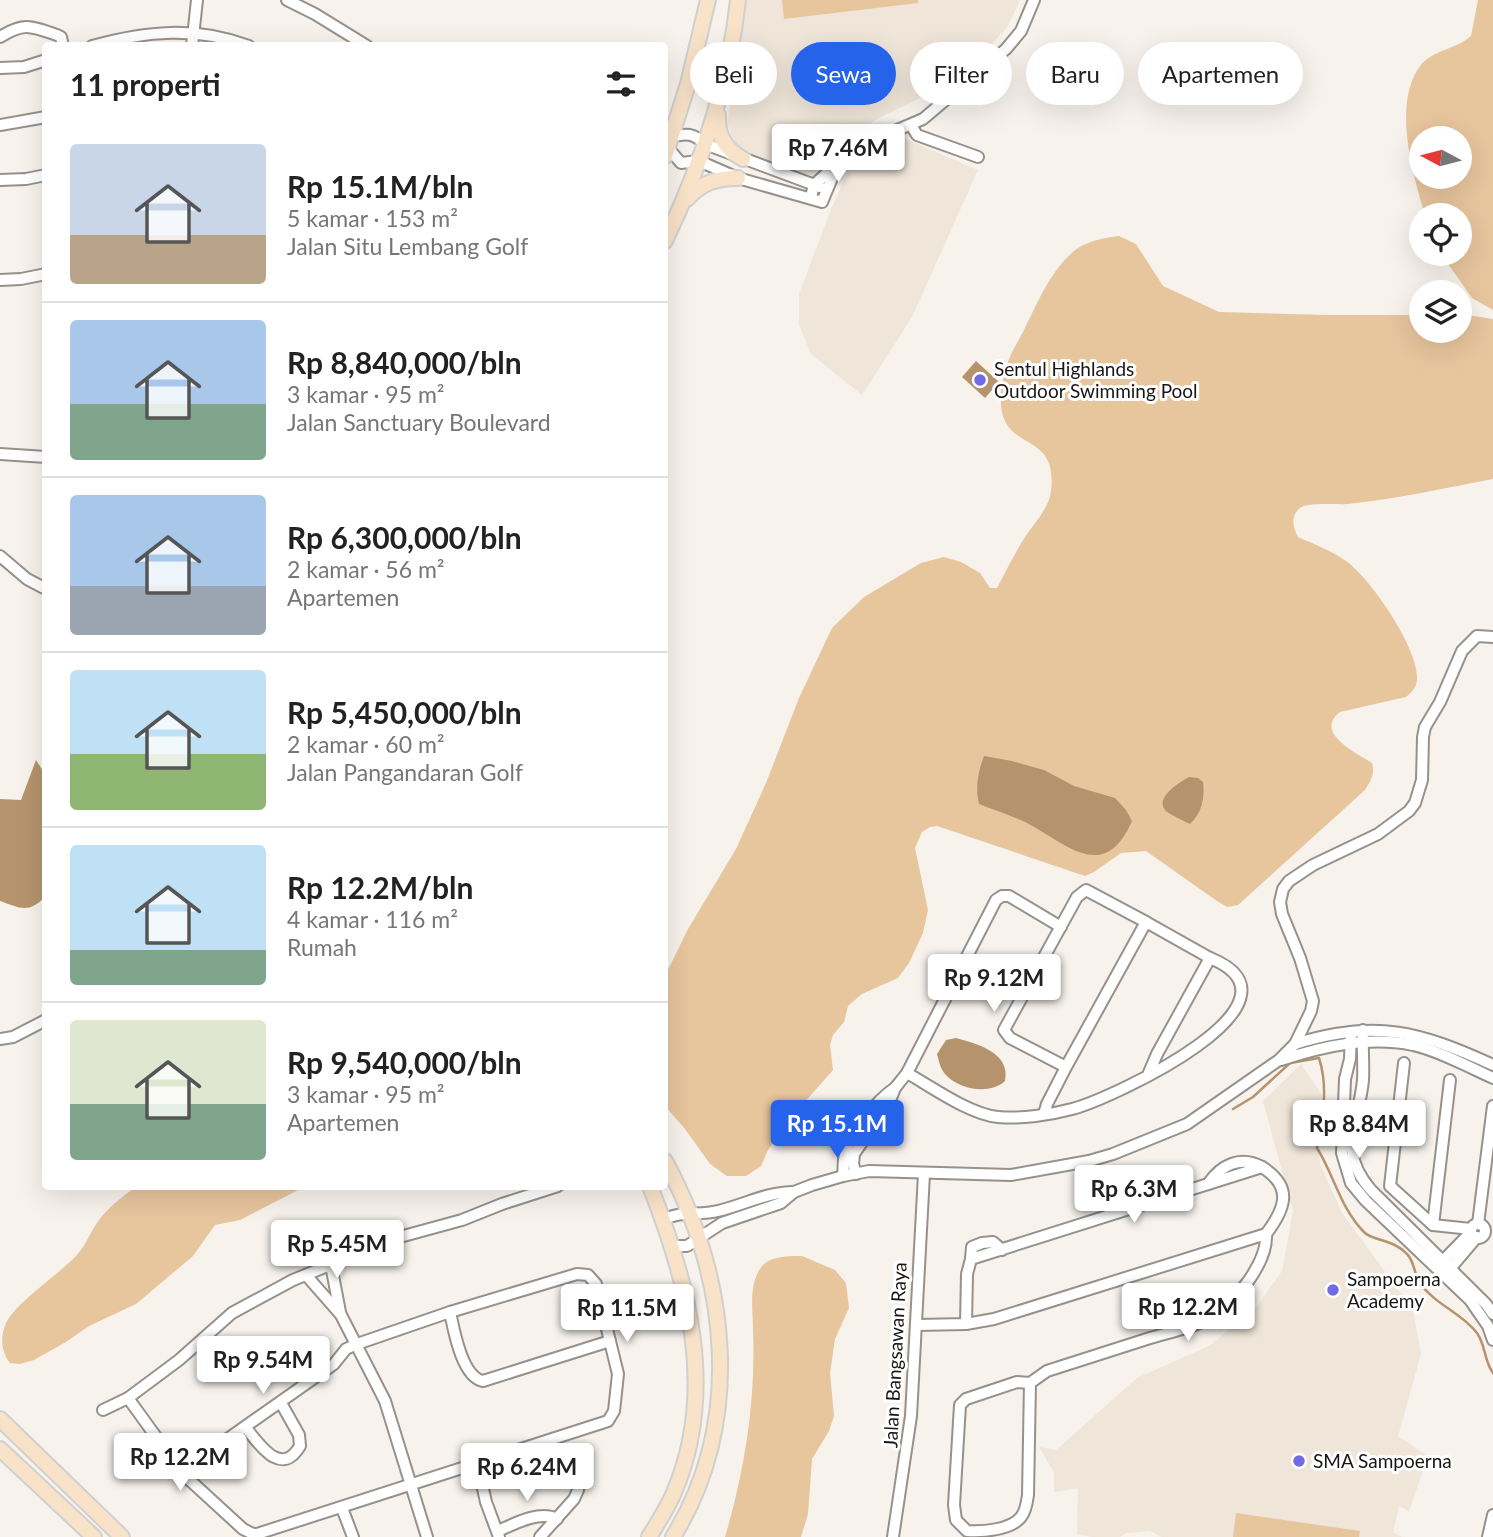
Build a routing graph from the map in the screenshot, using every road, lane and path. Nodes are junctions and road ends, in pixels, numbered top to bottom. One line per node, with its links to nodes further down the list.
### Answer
1 (197, 0): 6 (street)
2 (287, 0): 12 (street)
3 (708, 0): 20 (main road)
4 (738, 0): 15 (main road)
5 (1034, 0): 18 (street)
6 (193, 33): 9 (street); 10 (street); 11 (street)
7 (0, 37): 8 (street)
8 (62, 42)
9 (108, 42)
10 (192, 42)
11 (232, 42)
12 (361, 42)
13 (42, 61): 14 (street)
14 (0, 68)
15 (718, 106): 19 (main road); 22 (main road)
16 (42, 118): 17 (street)
17 (0, 125)
18 (911, 125): 21 (street); 23 (street)
19 (705, 145): 20 (street); 22 (street); 24 (main road)
20 (668, 147): 24 (street)
21 (978, 157)
22 (743, 159): 28 (street)
23 (840, 160): 28 (street); 29 (street)
24 (699, 161): 26 (street); 31 (main road)
25 (42, 176): 27 (street)
26 (738, 178): 30 (street); 31 (main road)
27 (0, 180)
28 (814, 185): 29 (street); 30 (street)
29 (826, 189): 30 (street)
30 (811, 197)
31 (680, 210): 32 (main road)
32 (668, 236)
33 (42, 275): 34 (street)
34 (0, 280)
35 (0, 454): 36 (street)
36 (42, 457)
37 (0, 556): 38 (street)
38 (42, 587)
39 (1493, 636): 46 (street)
40 (1146, 922): 41 (street); 42 (street); 51 (street)
41 (1061, 926): 51 (street); 52 (street)
42 (1210, 958): 53 (street); 53 (street)
43 (42, 1022): 45 (street)
44 (1357, 1037): 46 (street); 47 (street); 48 (street); 50 (street); 54 (street)
45 (0, 1039)
46 (1295, 1044): 47 (street)
47 (1279, 1060): 63 (street)
48 (1356, 1060): 56 (street); 57 (street)
49 (1404, 1063): 70 (street)
50 (1493, 1065)
51 (1066, 1067): 59 (street)
52 (907, 1073): 59 (street); 60 (street)
53 (1148, 1075): 59 (street)
54 (1493, 1078)
55 (1450, 1080): 70 (street)
56 (1345, 1102): 57 (street); 76 (street)
57 (1357, 1103): 76 (street)
58 (1493, 1106): 71 (street)
59 (1044, 1114)
60 (866, 1129): 62 (street); 64 (street)
61 (668, 1168): 68 (main road)
62 (856, 1174): 63 (street); 64 (street)
63 (924, 1174): 82 (street, Jalan Bangsawan Raya)
64 (843, 1176): 67 (street)
65 (545, 1190): 75 (street)
66 (652, 1190): 69 (main road)
67 (794, 1192): 68 (street); 73 (street)
68 (689, 1213): 69 (street); 73 (main road)
69 (663, 1220): 74 (main road)
70 (1433, 1225): 71 (street)
71 (1479, 1231): 76 (street)
72 (1266, 1234): 81 (street); 81 (street); 86 (street)
73 (699, 1236): 74 (street); 107 (main road)
74 (672, 1246): 106 (main road)
75 (331, 1265): 77 (street); 80 (street)
76 (1443, 1268): 79 (street); 83 (street)
77 (306, 1275): 80 (street); 87 (street)
78 (450, 1312): 84 (street); 84 (street); 85 (street)
79 (1493, 1314)
80 (341, 1315): 85 (street)
81 (966, 1324): 82 (street)
82 (917, 1325): 108 (street, Jalan Bangsawan Raya)
83 (1493, 1339)
84 (610, 1341): 93 (street)
85 (357, 1344): 88 (street); 95 (street)
86 (1030, 1383): 86 (street)
87 (128, 1398): 89 (street); 94 (street)
88 (281, 1403): 91 (street); 91 (street)
89 (103, 1410)
90 (0, 1419): 102 (main road)
91 (246, 1428): 94 (street)
92 (0, 1449): 101 (main road)
93 (477, 1462): 95 (street); 100 (street)
94 (183, 1474): 97 (street)
95 (412, 1484): 97 (street); 104 (street)
96 (579, 1490): 99 (street)
97 (342, 1508): 103 (street)
98 (1493, 1515): 109 (street)
99 (557, 1519): 100 (street); 105 (street)
100 (498, 1534)
101 (94, 1537)
102 (122, 1537)
103 (353, 1537)
104 (428, 1537)
105 (540, 1537)
106 (649, 1537)
107 (673, 1537)
108 (893, 1537)
109 (1488, 1537)

